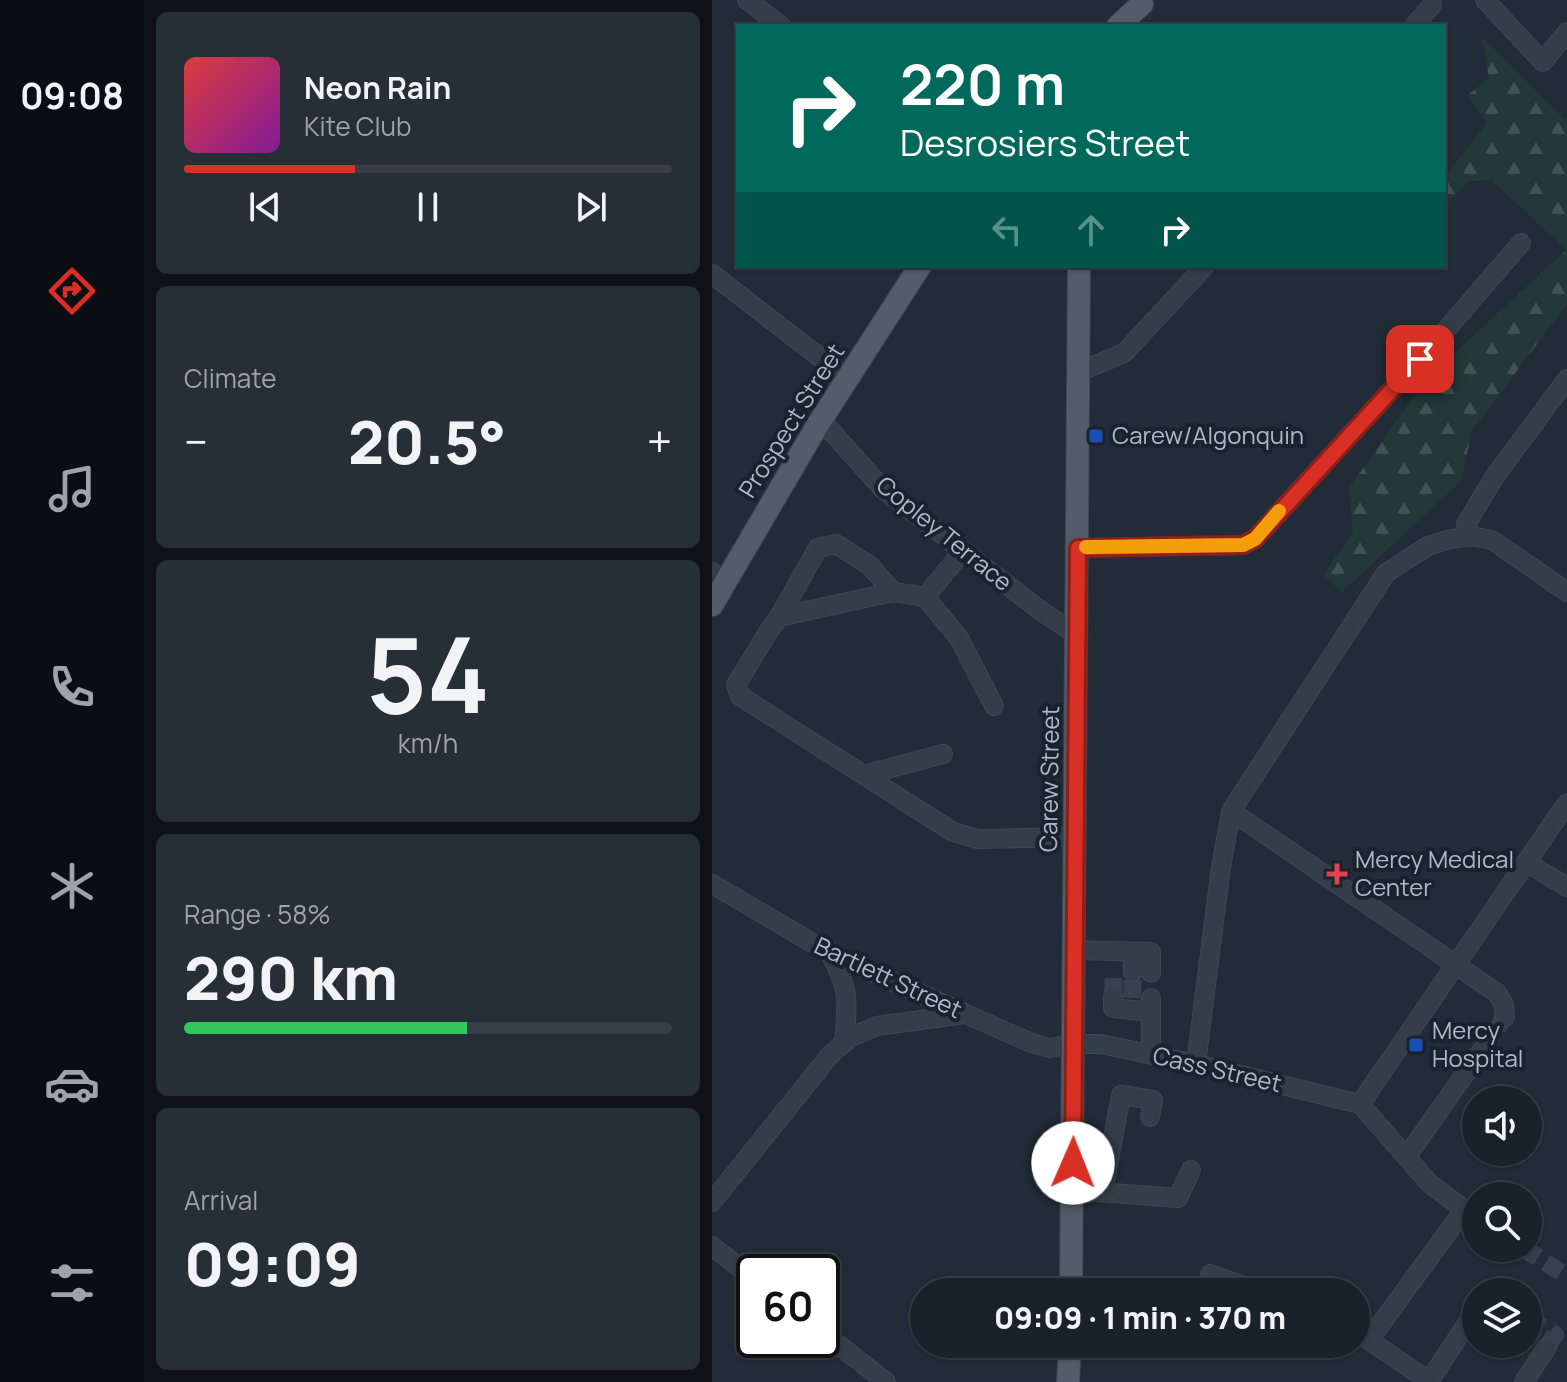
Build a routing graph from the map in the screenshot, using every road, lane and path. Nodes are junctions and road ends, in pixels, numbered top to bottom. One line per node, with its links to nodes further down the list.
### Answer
1 (747, 0): 5 (street)
2 (1485, 0): 9 (street)
3 (1141, 1): 6 (main road); 7 (main road)
4 (1432, 5): 8 (street)
5 (778, 24)
6 (1120, 24)
7 (1131, 24)
8 (1416, 24)
9 (1567, 32)
10 (1521, 243): 20 (street)
11 (919, 268): 16 (main road, Prospect Street)
12 (1079, 268): 15 (main road, Carew Street)
13 (1203, 268): 15 (street)
14 (712, 274): 16 (street)
15 (1079, 372): 20 (main road, Carew Street)
16 (848, 379): 18 (main road, Prospect Street)
17 (1567, 379): 19 (street)
18 (821, 420): 21 (street, Copley Terrace); 22 (main road, Prospect Street)
19 (1470, 537): 24 (street); 33 (street)
20 (1078, 548): 28 (main road, Carew Street)
21 (963, 551): 25 (street); 28 (street, Copley Terrace)
22 (718, 577): 26 (main road, Prospect Street)
23 (893, 592): 25 (street); 27 (street); 27 (street)
24 (1567, 592)
25 (925, 597): 29 (street)
26 (712, 605)
27 (779, 617): 31 (street)
28 (1077, 635): 34 (main road, Carew Street)
29 (994, 706)
30 (943, 754): 31 (street)
31 (864, 775): 34 (street)
32 (1567, 803): 35 (street)
33 (1231, 811): 41 (street); 49 (street)
34 (1075, 837): 38 (main road, Carew Street)
35 (1526, 862): 37 (street); 41 (street)
36 (712, 884): 39 (street, Bartlett Street)
37 (1567, 887)
38 (1074, 950): 40 (street); 46 (main road, Carew Street)
39 (829, 951): 43 (street, Bartlett Street); 45 (street)
40 (1113, 951): 40 (street)
41 (1455, 965): 44 (street); 50 (street)
42 (1113, 996): 48 (street)
43 (965, 1014): 45 (street); 46 (street, Bartlett Street)
44 (1505, 1017)
45 (844, 1043): 56 (street)
46 (1073, 1044): 48 (street, Cass Street); 54 (main road, Carew Street)
47 (1482, 1050): 52 (street)
48 (1151, 1054): 49 (street, Cass Street)
49 (1196, 1064): 50 (street, Cass Street)
50 (1360, 1104): 52 (street)
51 (1150, 1117): 55 (street)
52 (1407, 1156): 57 (street)
53 (1191, 1170): 55 (street)
54 (1072, 1190): 55 (street); 62 (main road, Carew Street)
55 (1103, 1192)
56 (712, 1202)
57 (1462, 1208)
58 (1462, 1223): 64 (street)
59 (712, 1246): 60 (street)
60 (736, 1265)
61 (1210, 1274): 63 (street)
62 (1071, 1278)
63 (1221, 1278)
64 (1370, 1327)
65 (1462, 1331): 72 (street)
66 (1370, 1341): 72 (street)
67 (840, 1346): 70 (street)
68 (1547, 1347): 73 (street)
69 (1069, 1358): 71 (main road)
70 (886, 1382)
71 (1068, 1382)
72 (1429, 1382)
73 (1524, 1382)

